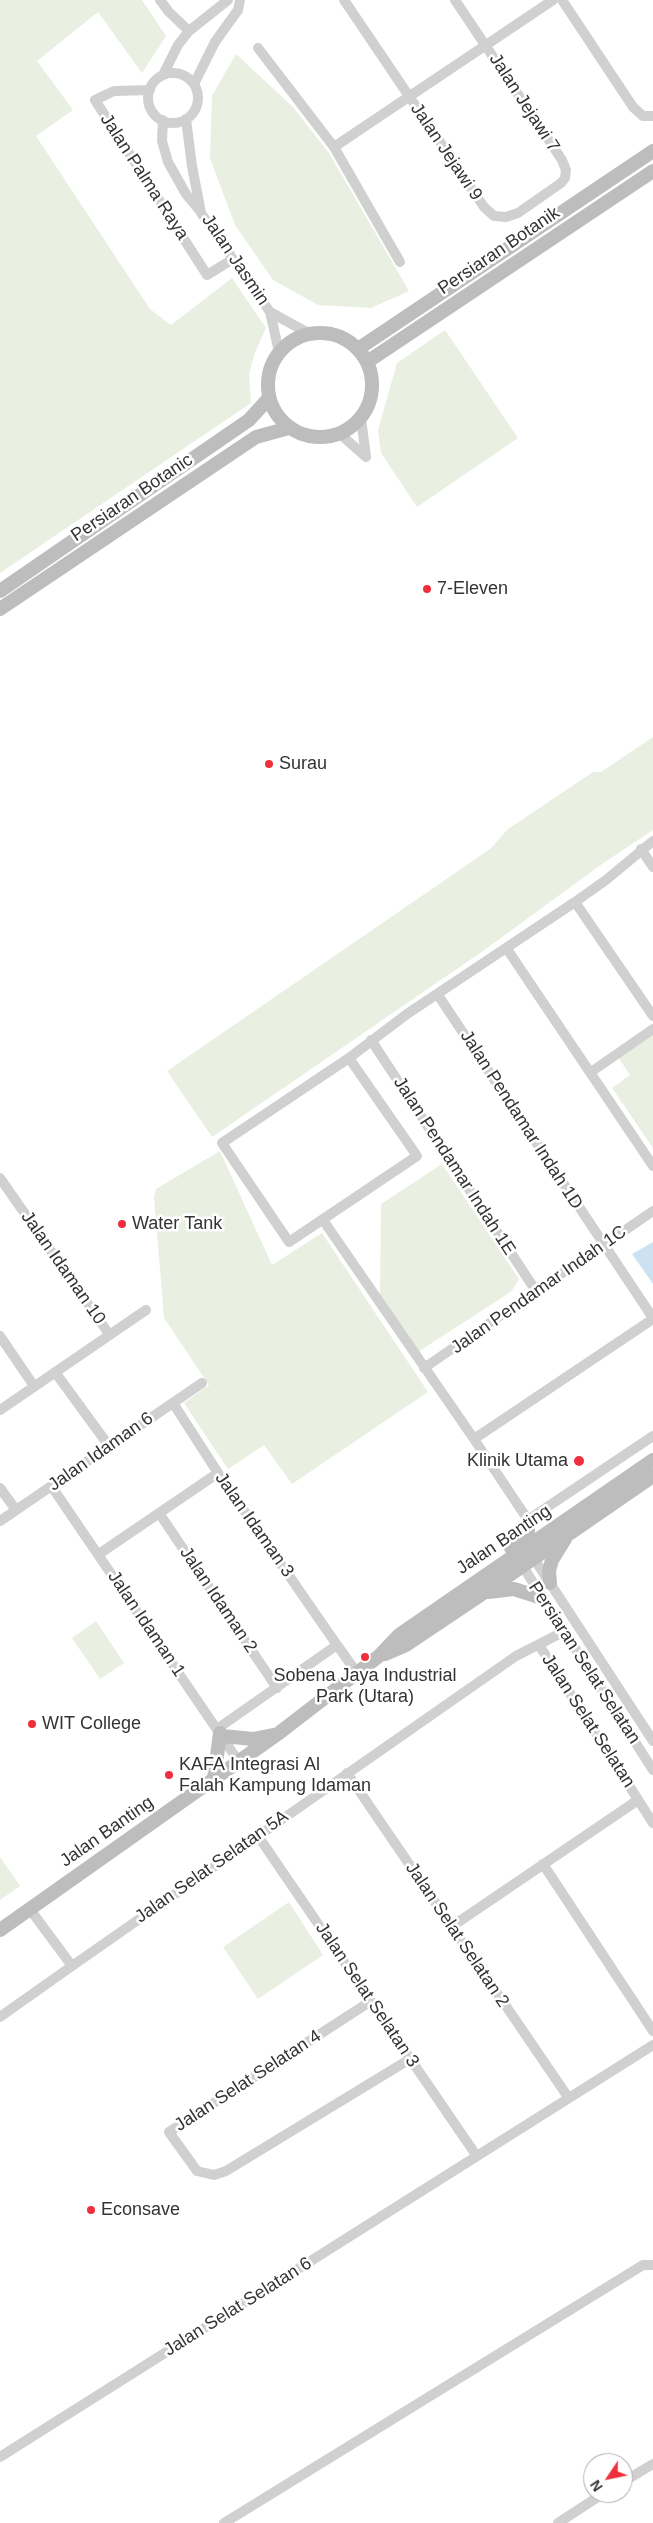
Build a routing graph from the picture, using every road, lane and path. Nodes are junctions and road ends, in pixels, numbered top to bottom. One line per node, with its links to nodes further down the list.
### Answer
1 (160, 0): 8 (street)
2 (228, 0): 8 (street)
3 (240, 0): 12 (street)
4 (344, 0): 14 (street, Jalan Jejawi 9)
5 (455, 0): 9 (street, Jalan Jejawi 7)
6 (553, 0): 9 (street)
7 (562, 0): 15 (street)
8 (189, 31): 11 (street)
9 (487, 46): 14 (street); 21 (street, Jalan Jejawi 7)
10 (258, 48): 18 (street)
11 (163, 75): 12 (street); 13 (street)
12 (194, 84): 17 (street)
13 (150, 90): 16 (street); 23 (street, Jalan Palma Raya)
14 (408, 96): 18 (street); 21 (street, Jalan Jejawi 9)
15 (653, 116)
16 (162, 120): 17 (street); 22 (street)
17 (186, 120): 22 (street, Jalan Jasmin)
18 (334, 147): 24 (street)
19 (653, 151): 27 (main road)
20 (653, 171): 29 (main road, Persiaran Botanik)
21 (484, 207)
22 (201, 213): 23 (street, Jalan Jasmin)
23 (233, 260): 25 (street, Jalan Jasmin)
24 (400, 262)
25 (270, 312): 26 (street, Jalan Jasmin); 28 (street, Jalan Jasmin)
26 (310, 334): 27 (main road); 28 (main road)
27 (358, 349): 29 (main road)
28 (279, 352): 30 (main road)
29 (367, 362): 31 (main road)
30 (269, 398): 32 (main road); 34 (main road, Persiaran Botanic)
31 (361, 419): 33 (main road); 33 (street)
32 (290, 428): 33 (main road); 35 (main road, Persiaran Botanic)
33 (340, 434)
34 (0, 591)
35 (0, 609)
36 (653, 842): 37 (street)
37 (641, 850): 38 (street); 39 (street)
38 (653, 867)
39 (575, 902): 40 (street); 42 (street)
40 (507, 949): 41 (street); 46 (street)
41 (438, 995): 44 (street); 51 (street, Jalan Pendamar Indah 1D)
42 (653, 1016)
43 (653, 1029): 46 (street)
44 (371, 1040): 45 (street); 52 (street, Jalan Pendamar Indah 1E)
45 (349, 1058): 50 (street); 50 (street)
46 (591, 1072): 47 (street)
47 (653, 1166)
48 (0, 1178): 55 (street, Jalan Idaman 10)
49 (653, 1211): 51 (street, Jalan Pendamar Indah 1C)
50 (323, 1220): 57 (street)
51 (603, 1245): 52 (street, Jalan Pendamar Indah 1C); 54 (street, Jalan Pendamar Indah 1D)
52 (536, 1291): 57 (street, Jalan Pendamar Indah 1C)
53 (146, 1310): 55 (street)
54 (653, 1319): 64 (street)
55 (109, 1334): 58 (street)
56 (0, 1336): 60 (street)
57 (424, 1368): 64 (street)
58 (56, 1372): 60 (street); 65 (street)
59 (202, 1383): 61 (street, Jalan Idaman 6)
60 (34, 1386): 62 (street)
61 (173, 1403): 65 (street, Jalan Idaman 6); 67 (street, Jalan Idaman 3)
62 (0, 1410)
63 (653, 1436): 73 (street)
64 (474, 1439): 73 (street)
65 (109, 1446): 69 (street, Jalan Idaman 6)
66 (653, 1460): 77 (main road, Jalan Banting)
67 (218, 1473): 72 (street); 82 (street, Jalan Idaman 3)
68 (653, 1476): 75 (main road, Jalan Banting)
69 (52, 1487): 71 (street, Jalan Idaman 6); 76 (street, Jalan Idaman 1)
70 (0, 1488): 71 (street)
71 (16, 1510): 74 (street, Jalan Idaman 6)
72 (159, 1513): 76 (street); 85 (street, Jalan Idaman 2)
73 (528, 1520): 79 (main road)
74 (0, 1521)
75 (572, 1531): 77 (main road, Jalan Banting); 78 (main road)
76 (99, 1554): 86 (street, Jalan Idaman 1)
77 (524, 1557): 78 (street, Persiaran Selat Selatan); 79 (main road, Jalan Banting); 80 (street, Persiaran Selat Selatan)
78 (550, 1584): 88 (street, Persiaran Selat Selatan)
79 (481, 1587): 80 (main road); 84 (main road, Jalan Banting)
80 (542, 1598): 81 (street, Persiaran Selat Selatan)
81 (563, 1632): 83 (street, Jalan Selat Selatan 5A); 90 (street, Persiaran Selat Selatan)
82 (338, 1645): 84 (street, Jalan Idaman 3); 85 (street)
83 (539, 1645): 91 (street, Jalan Selat Selatan 5A); 93 (street, Jalan Selat Selatan)
84 (358, 1673): 87 (main road, Jalan Banting)
85 (277, 1688): 86 (street)
86 (220, 1733): 87 (main road); 89 (street, Jalan Idaman 1); 92 (main road)
87 (279, 1733): 89 (main road, Jalan Banting)
88 (653, 1741)
89 (239, 1762): 92 (main road, Jalan Banting)
90 (653, 1770)
91 (347, 1773): 95 (street, Jalan Selat Selatan 5A); 98 (street, Jalan Selat Selatan 2)
92 (214, 1780): 97 (main road, Jalan Banting)
93 (638, 1800): 94 (street, Jalan Selat Selatan); 96 (street)
94 (653, 1823)
95 (258, 1836): 100 (street, Jalan Selat Selatan 5A); 101 (street, Jalan Selat Selatan 3)
96 (543, 1864): 98 (street); 103 (street)
97 (29, 1908): 99 (main road, Jalan Banting); 100 (street)
98 (451, 1927): 106 (street, Jalan Selat Selatan 2)
99 (0, 1930)
100 (72, 1966): 102 (street, Jalan Selat Selatan 5A)
101 (371, 2001): 105 (street, Jalan Selat Selatan 3); 105 (street, Jalan Selat Selatan 4)
102 (0, 2017)
103 (653, 2031)
104 (653, 2045): 106 (street, Jalan Selat Selatan 6)
105 (410, 2059): 107 (street, Jalan Selat Selatan 3)
106 (568, 2097): 107 (street, Jalan Selat Selatan 6)
107 (476, 2155): 109 (street, Jalan Selat Selatan 6)
108 (653, 2265): 113 (street)
109 (0, 2457)
110 (653, 2464): 111 (street)
111 (633, 2476)
112 (589, 2503): 114 (street)
113 (224, 2523)
114 (558, 2523)

